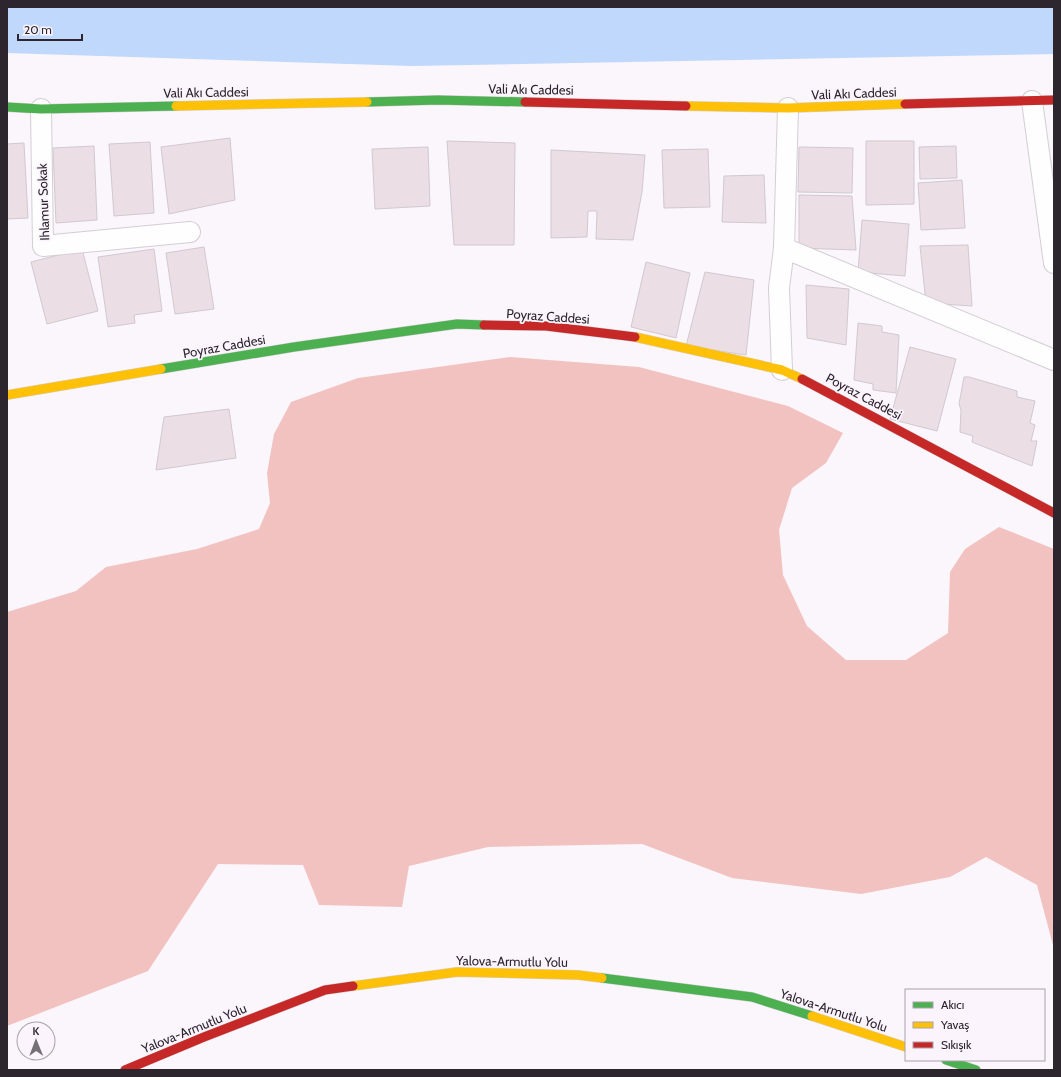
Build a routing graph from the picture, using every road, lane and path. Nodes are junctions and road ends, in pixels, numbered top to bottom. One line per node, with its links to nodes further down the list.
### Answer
1 (1032, 100): 2 (street, Vali Akı Caddesi); 4 (street, Vali Akı Caddesi); 8 (street)
2 (1054, 100)
3 (7, 107): 5 (street, Vali Akı Caddesi)
4 (788, 108): 5 (street, Vali Akı Caddesi); 7 (street)
5 (41, 109): 6 (street, Ihlamur Sokak)
6 (190, 232)
7 (784, 248): 9 (street); 10 (street)
8 (1054, 263)
9 (1054, 360)
10 (782, 370): 11 (street, Poyraz Caddesi); 12 (street, Poyraz Caddesi)
11 (7, 395)
12 (1054, 513)
13 (905, 1047): 15 (street, Yalova-Armutlu Yolu)
14 (949, 1061): 16 (street)
15 (125, 1070)
16 (976, 1070)

